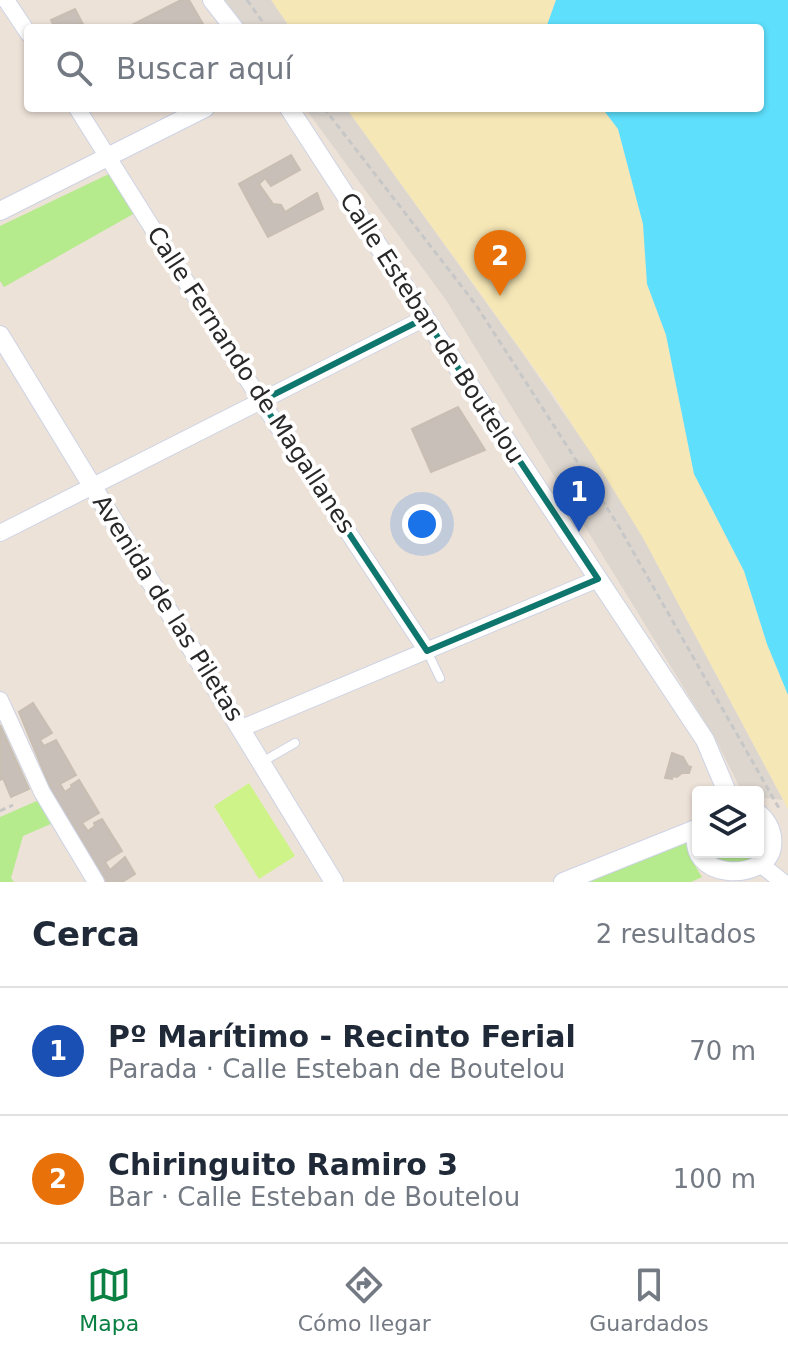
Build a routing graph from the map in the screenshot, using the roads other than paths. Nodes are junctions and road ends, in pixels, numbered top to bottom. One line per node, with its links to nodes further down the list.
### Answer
1 (6, 0): 4 (street)
2 (212, 0): 3 (street)
3 (231, 24)
4 (24, 27)
5 (80, 112): 8 (street, Calle Fernando de Magallanes)
6 (197, 112): 8 (street)
7 (292, 112): 10 (street, Calle Esteban de Boutelou)
8 (108, 156): 9 (street); 12 (street, Calle Fernando de Magallanes)
9 (0, 211)
10 (425, 318): 12 (street); 15 (street, Calle Esteban de Boutelou)
11 (0, 335): 13 (street, Avenida de las Piletas)
12 (261, 401): 13 (street); 16 (street, Calle Fernando de Magallanes)
13 (93, 487): 14 (street); 19 (street, Avenida de las Piletas)
14 (0, 533)
15 (598, 579): 16 (street); 22 (street, Calle Esteban de Boutelou)
16 (427, 651): 17 (lane); 19 (street)
17 (440, 678)
18 (0, 700): 28 (street)
19 (242, 728): 21 (street, Avenida de las Piletas)
20 (295, 743): 21 (lane)
21 (262, 762): 29 (street, Avenida de las Piletas)
22 (724, 786)
23 (764, 818): 26 (street)
24 (692, 830): 30 (street)
25 (699, 858): 27 (street)
26 (764, 867): 27 (street); 31 (street)
27 (711, 880)
28 (96, 882)
29 (334, 882)
30 (563, 882)
31 (783, 882)

